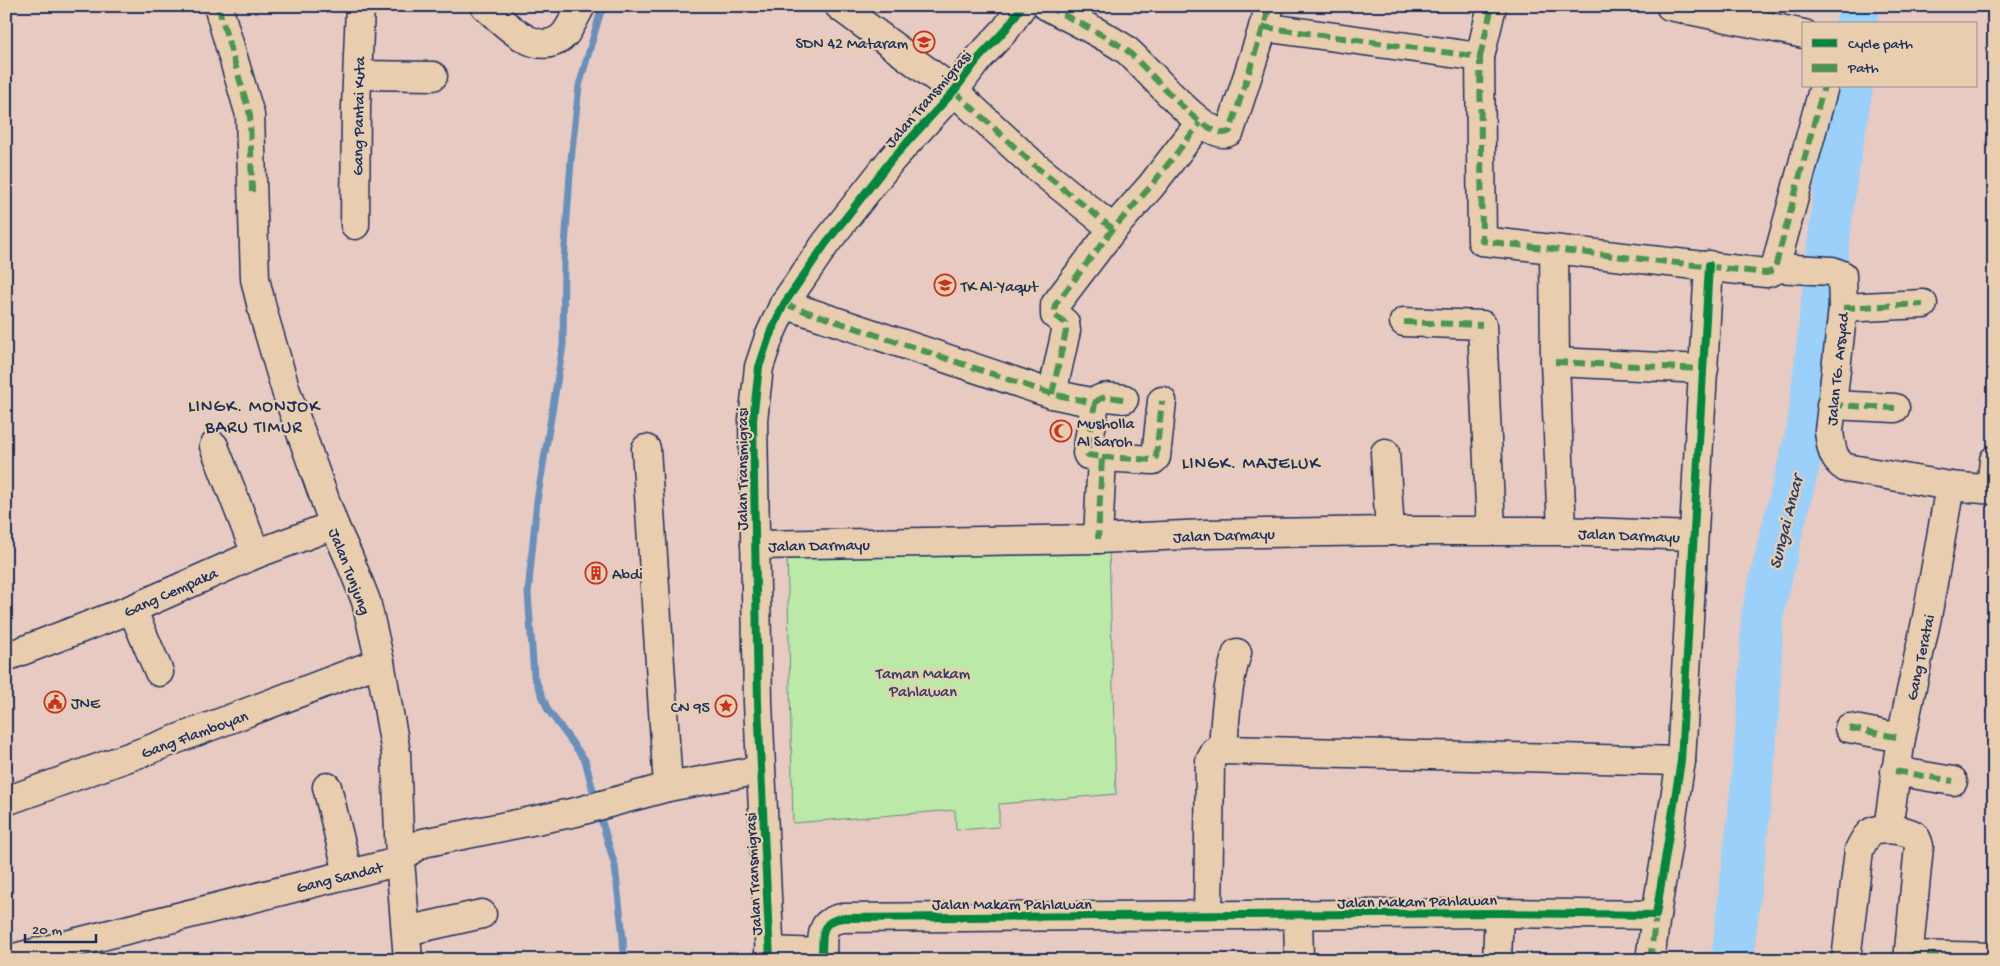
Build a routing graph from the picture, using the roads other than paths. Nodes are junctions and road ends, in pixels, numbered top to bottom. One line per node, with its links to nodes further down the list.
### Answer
1 (218, 6): 42 (street, Jalan Tunjung)
2 (360, 6): 13 (street, Gang Pantai Kuta)
3 (485, 6): 4 (street)
4 (581, 6)
5 (839, 6): 16 (street)
6 (1022, 6): 16 (street, Jalan Transmigrasi)
7 (1047, 6): 17 (street)
8 (1492, 6): 12 (street)
9 (1670, 6): 11 (street)
10 (1267, 17): 12 (street); 17 (street)
11 (1802, 34)
12 (1480, 57): 20 (street)
13 (358, 75): 14 (street); 18 (street, Gang Pantai Kuta)
14 (433, 76)
15 (1824, 88): 22 (street)
16 (954, 91): 19 (street); 23 (street, Jalan Transmigrasi)
17 (1200, 123): 19 (street)
18 (355, 225)
19 (1113, 229): 29 (street)
20 (1554, 250): 21 (street); 27 (street)
21 (1709, 265): 22 (street); 28 (street)
22 (1783, 268): 25 (street, Jalan TG. Arsyad)
23 (784, 304): 29 (street); 48 (street, Jalan Transmigrasi)
24 (1923, 304): 25 (street)
25 (1842, 308): 33 (street, Jalan TG. Arsyad)
26 (1404, 322): 43 (street)
27 (1555, 362): 28 (street); 45 (street)
28 (1704, 369): 46 (street)
29 (1052, 394): 32 (street)
30 (1124, 399): 32 (street)
31 (1162, 401): 38 (street)
32 (1095, 403): 38 (street)
33 (1831, 405): 34 (street); 40 (street, Jalan TG. Arsyad)
34 (1895, 408)
35 (214, 446): 49 (street)
36 (646, 450): 63 (street)
37 (1385, 453): 44 (street)
38 (1102, 457): 47 (street)
39 (1994, 460): 41 (street)
40 (1950, 486): 41 (street, Jalan TG. Arsyad); 56 (street, Gang Teratai)
41 (1992, 490)
42 (334, 525): 49 (street, Gang Cempaka); 53 (street, Jalan Tunjung)
43 (1491, 530): 44 (street, Jalan Darmayu); 45 (street, Jalan Darmayu)
44 (1390, 531): 47 (street, Jalan Darmayu)
45 (1562, 531): 46 (street, Jalan Darmayu)
46 (1692, 536): 58 (street)
47 (1098, 539): 48 (street, Jalan Darmayu)
48 (755, 545): 59 (street, Jalan Transmigrasi)
49 (256, 554): 50 (street, Gang Cempaka)
50 (132, 609): 52 (street, Gang Cempaka); 54 (street)
51 (1237, 653): 57 (street)
52 (6, 657)
53 (380, 662): 64 (street, Gang Flamboyan); 66 (street, Jalan Tunjung)
54 (159, 672)
55 (1849, 728): 56 (street)
56 (1901, 738): 60 (street, Gang Teratai)
57 (1223, 750): 58 (street); 70 (street)
58 (1681, 761): 72 (street)
59 (760, 770): 63 (street, Gang Sandat); 74 (street, Jalan Transmigrasi)
60 (1895, 770): 61 (street); 65 (street, Gang Teratai)
61 (1953, 781)
62 (327, 787): 67 (street)
63 (668, 787): 66 (street, Gang Sandat)
64 (6, 801)
65 (1888, 829): 76 (street); 83 (street)
66 (400, 860): 67 (street, Gang Sandat); 73 (street, Jalan Tunjung)
67 (348, 873): 78 (street, Gang Sandat)
68 (1499, 913): 71 (street, Jalan Makam Pahlawan); 72 (street, Jalan Makam Pahlawan); 81 (street)
69 (482, 914): 73 (street)
70 (1208, 915): 71 (street, Jalan Makam Pahlawan); 75 (street, Jalan Makam Pahlawan)
71 (1298, 915): 80 (street)
72 (1656, 915): 82 (street)
73 (406, 930): 79 (street, Jalan Tunjung)
74 (770, 955): 75 (street, Jalan Makam Pahlawan)
75 (822, 956)
76 (1909, 957): 77 (street)
77 (1994, 957)
78 (6, 960)
79 (408, 960)
80 (1299, 960)
81 (1497, 960)
82 (1650, 960)
83 (1846, 960)

